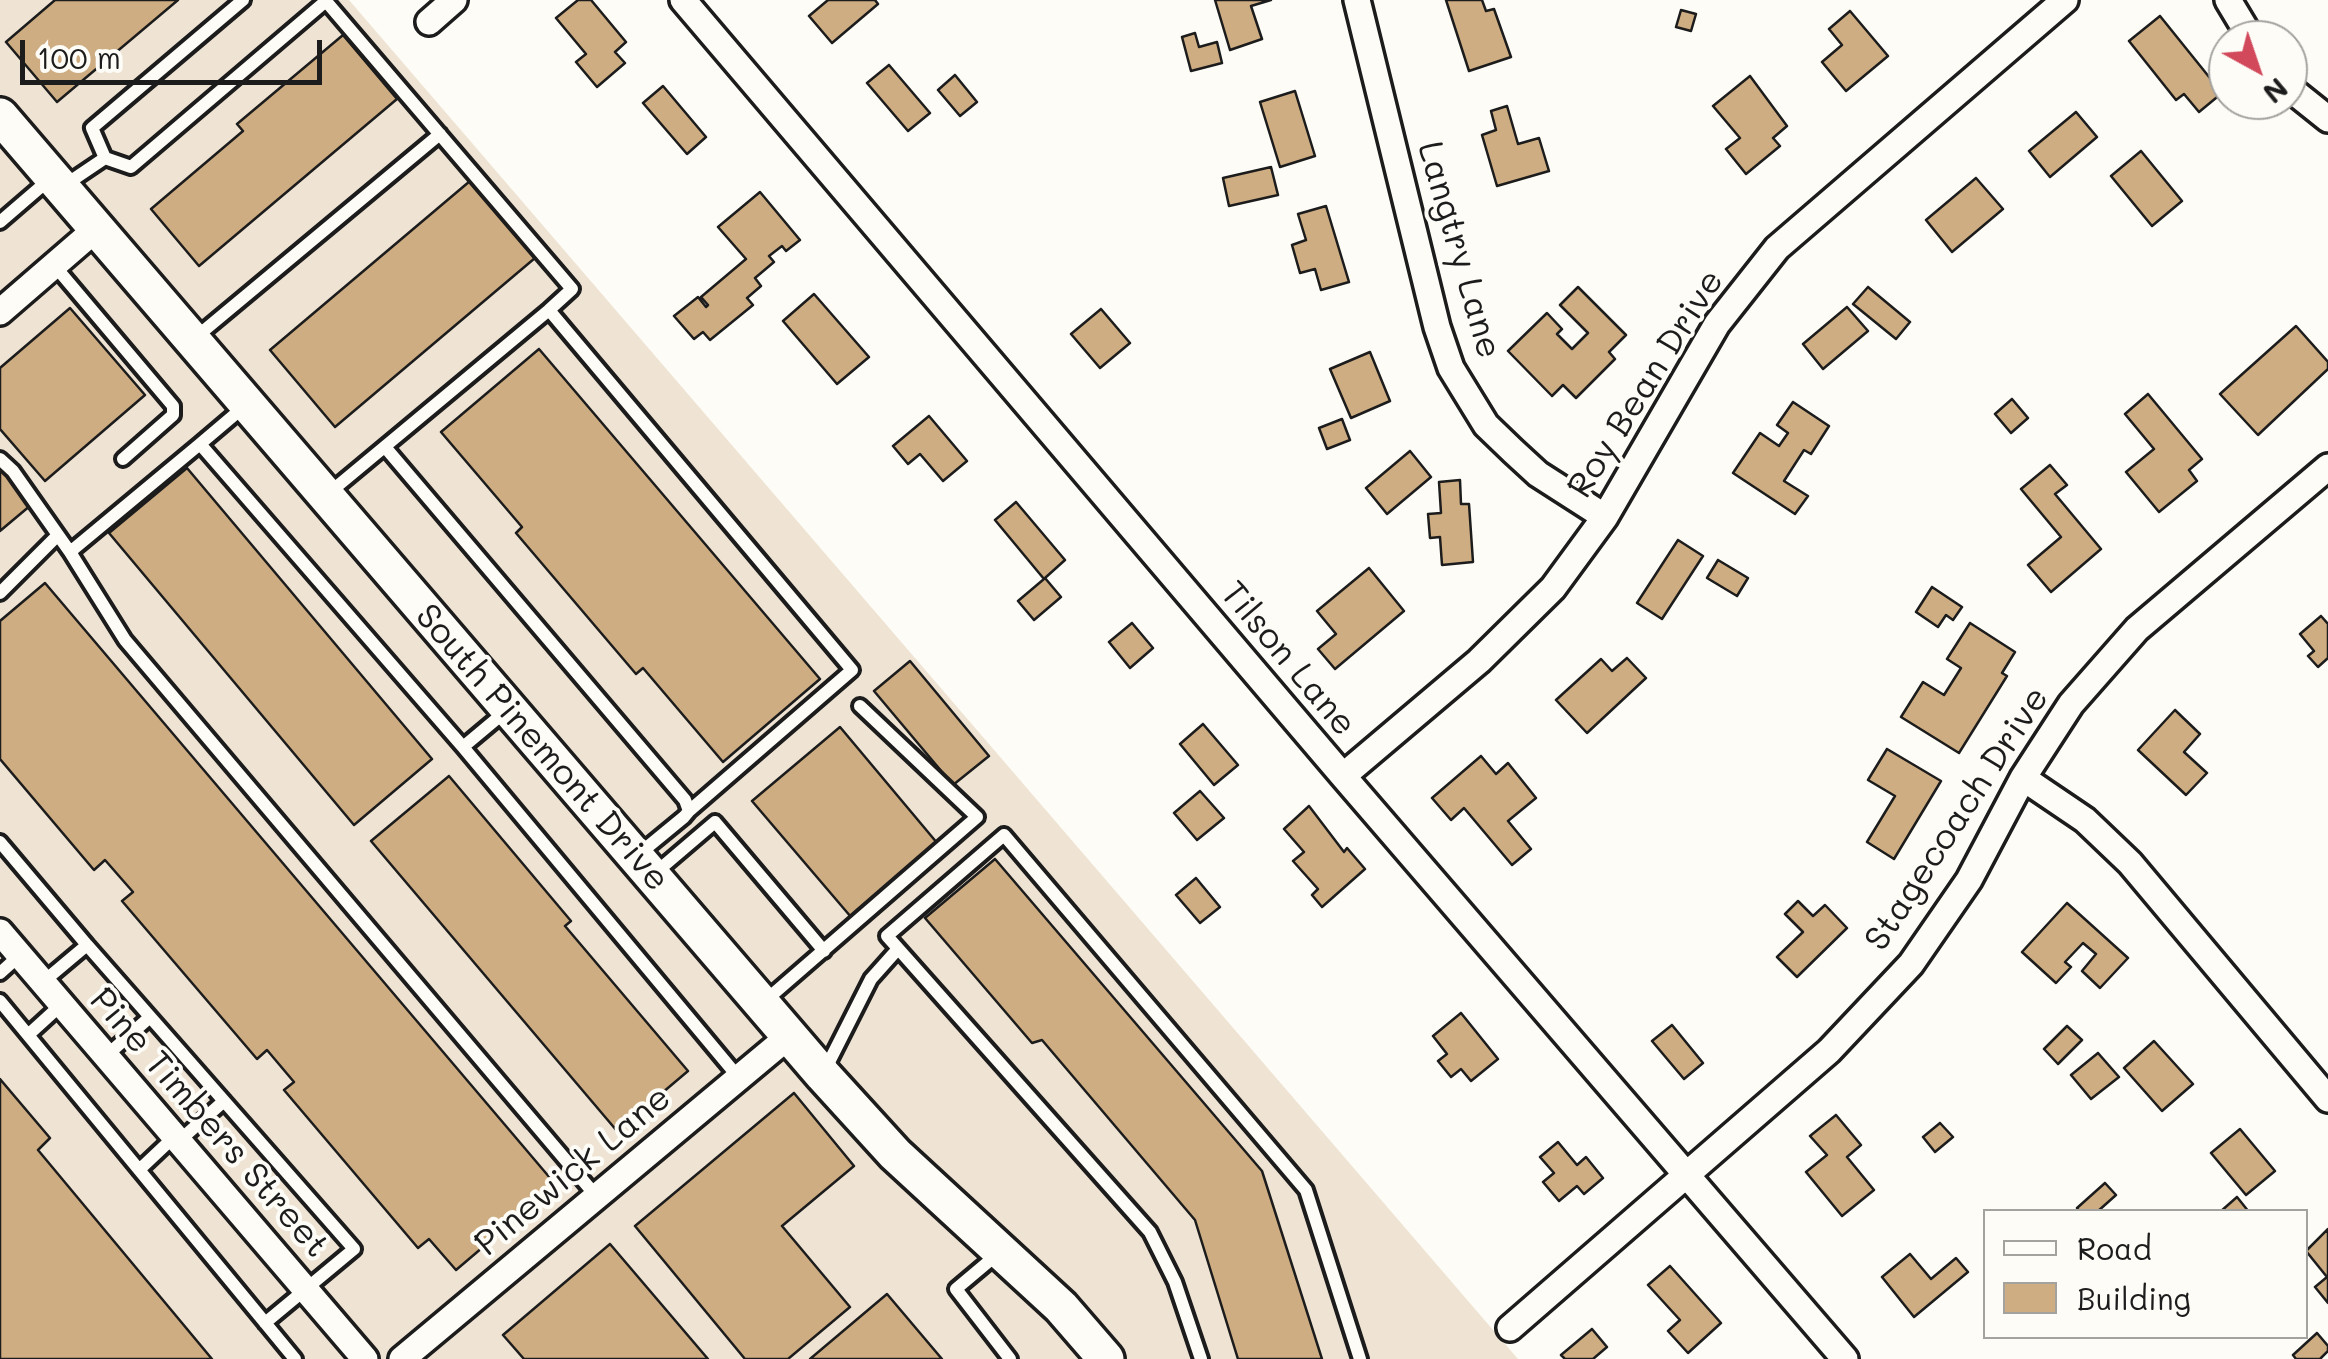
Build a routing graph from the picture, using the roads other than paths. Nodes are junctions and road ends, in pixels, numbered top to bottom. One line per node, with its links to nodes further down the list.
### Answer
1 (242, 0): 12 (lane)
2 (325, 0): 11 (lane); 12 (lane)
3 (454, 0): 7 (street)
4 (682, 0): 34 (street, Tilson Lane)
5 (1357, 0): 27 (street, Langtry Lane)
6 (2065, 0): 27 (street, Roy Bean Drive)
7 (429, 22)
8 (2308, 103): 10 (street)
9 (0, 116): 13 (street, South Pinemont Drive)
10 (2328, 119)
11 (440, 134): 17 (lane); 19 (lane)
12 (105, 158): 13 (lane)
13 (56, 183): 14 (lane); 15 (street, South Pinemont Drive)
14 (0, 222)
15 (96, 229): 16 (street); 19 (street, South Pinemont Drive)
16 (54, 265): 18 (street); 24 (lane)
17 (548, 310): 22 (lane); 36 (lane)
18 (0, 312)
19 (192, 339): 20 (street, South Pinemont Drive)
20 (248, 403): 21 (lane); 26 (street, South Pinemont Drive)
21 (200, 444): 29 (lane); 33 (lane)
22 (384, 447): 26 (lane); 36 (lane)
23 (0, 458): 28 (lane)
24 (123, 459)
25 (2328, 467): 35 (street, Stagecoach Drive)
26 (328, 495): 32 (street, South Pinemont Drive)
27 (1605, 518): 34 (street, Roy Bean Drive)
28 (58, 536): 29 (lane); 30 (lane)
29 (70, 552): 60 (lane)
30 (0, 593)
31 (860, 706): 41 (lane)
32 (508, 709): 33 (lane); 38 (street, South Pinemont Drive)
33 (463, 747): 54 (lane)
34 (1342, 776): 59 (street, Tilson Lane)
35 (2023, 778): 55 (street); 59 (street, Stagecoach Drive)
36 (689, 811): 38 (lane)
37 (0, 842): 40 (lane)
38 (644, 866): 41 (lane); 48 (street, South Pinemont Drive)
39 (0, 932): 43 (street, Pine Timbers Street)
40 (87, 945): 45 (lane); 49 (lane)
41 (824, 951): 48 (lane)
42 (896, 951): 53 (lane); 70 (lane); 71 (lane)
43 (20, 955): 44 (lane); 45 (street, Pine Timbers Street)
44 (0, 973)
45 (42, 982): 47 (street, Pine Timbers Street)
46 (0, 1001): 50 (lane)
47 (62, 1004): 50 (lane); 52 (street, Pine Timbers Street)
48 (762, 1004): 51 (street, South Pinemont Drive)
49 (150, 1018): 52 (lane); 56 (lane)
50 (28, 1035): 58 (lane)
51 (789, 1036): 53 (street, South Pinemont Drive); 54 (street, Pinewick Lane)
52 (106, 1056): 57 (street, Pine Timbers Street)
53 (823, 1075): 61 (street, South Pinemont Drive)
54 (739, 1078): 60 (street, Pinewick Lane)
55 (2328, 1100)
56 (224, 1101): 57 (lane); 62 (lane)
57 (177, 1138): 58 (lane); 62 (street, Pine Timbers Street)
58 (139, 1170): 63 (lane)
59 (1686, 1178): 64 (street, Stagecoach Drive); 72 (street, Tilson Lane)
60 (596, 1197): 67 (street, Pinewick Lane)
61 (1002, 1250): 68 (lane); 69 (street, South Pinemont Drive)
62 (304, 1287): 63 (lane); 66 (street, Pine Timbers Street)
63 (265, 1323): 65 (lane)
64 (1510, 1328)
65 (295, 1359)
66 (365, 1359)
67 (402, 1359)
68 (1010, 1359)
69 (1106, 1359)
70 (1200, 1359)
71 (1360, 1359)
72 (1845, 1359)

